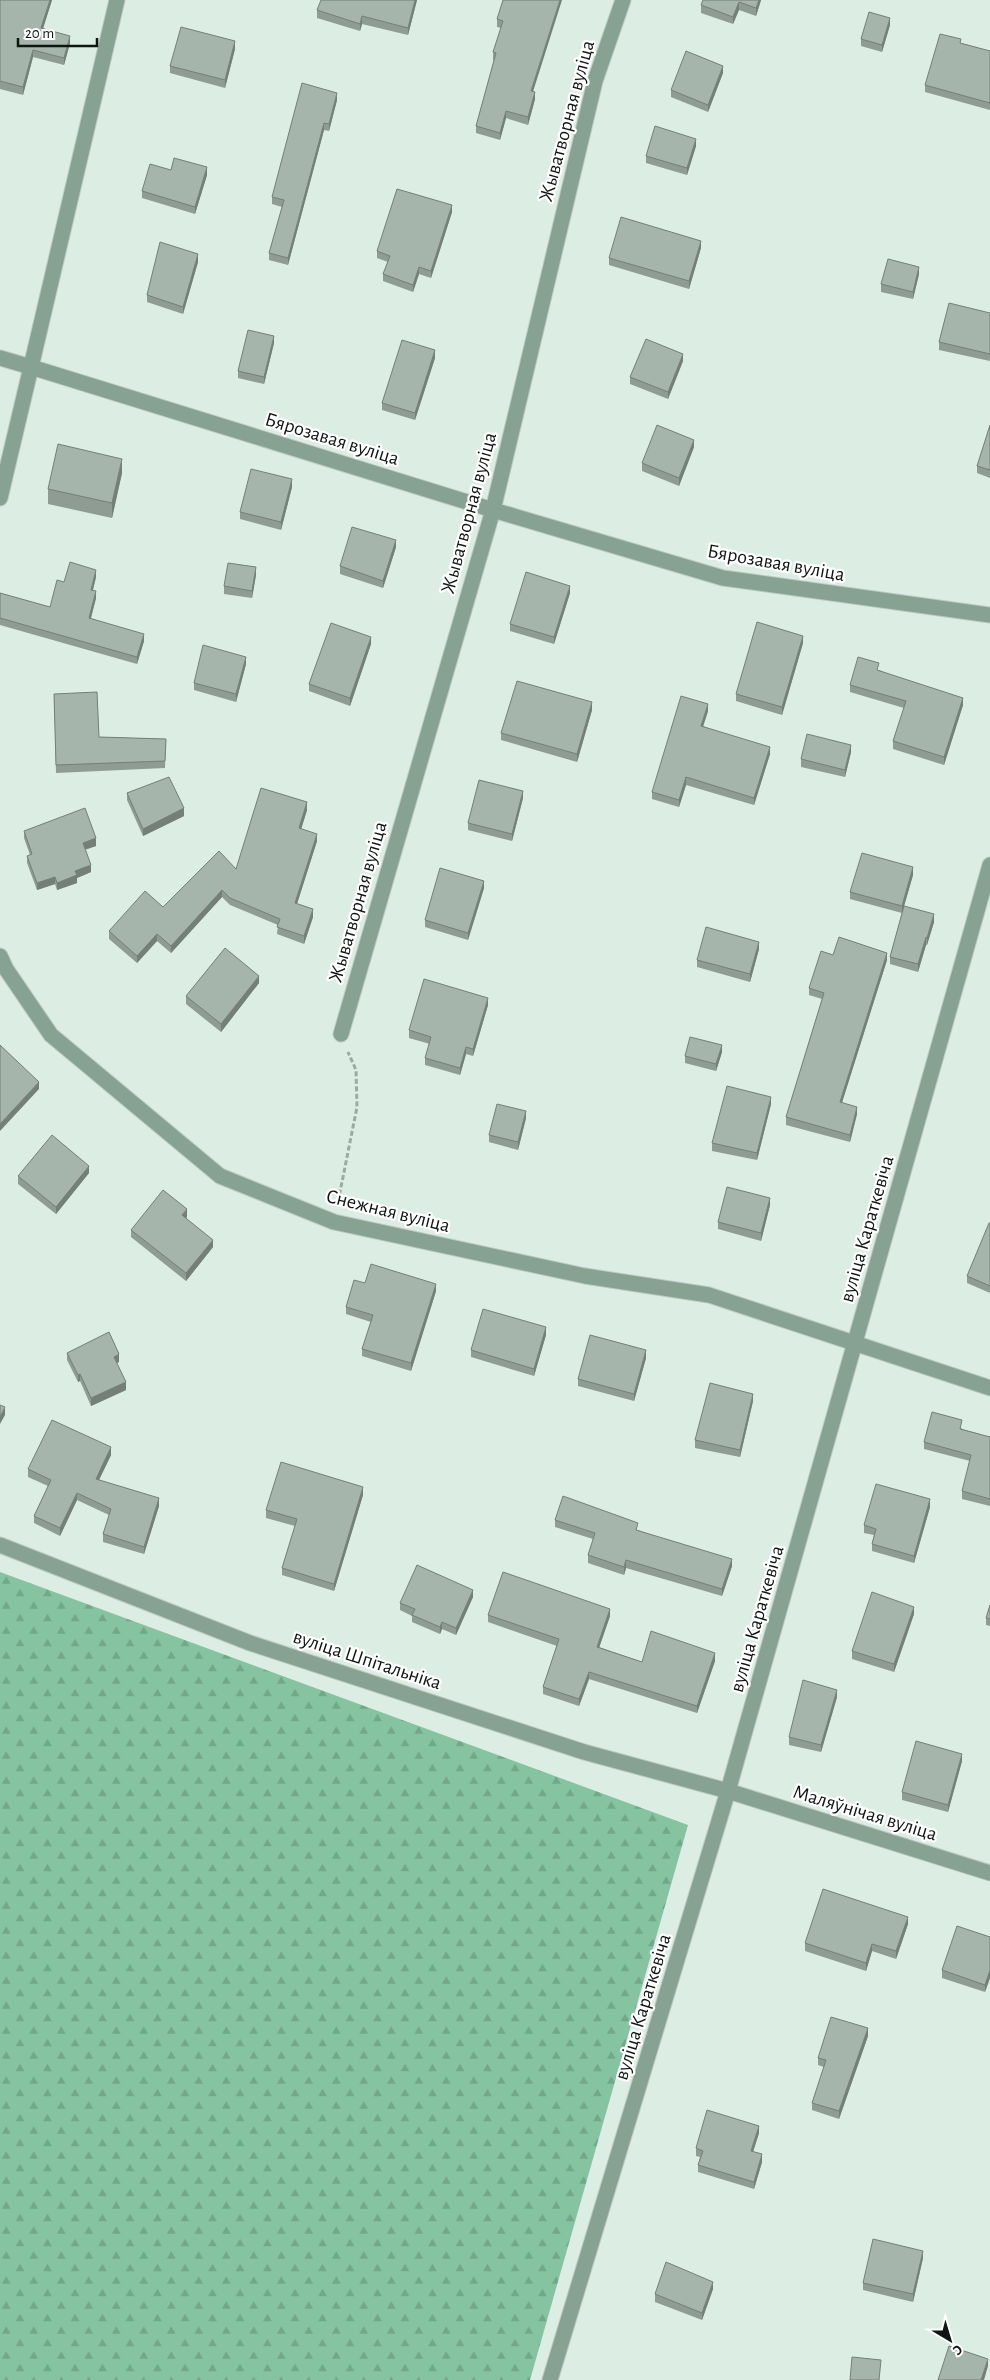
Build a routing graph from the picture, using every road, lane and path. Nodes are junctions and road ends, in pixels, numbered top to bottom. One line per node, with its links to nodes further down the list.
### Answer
1 (117, 0): 4 (street)
2 (623, 0): 6 (street, Жыватворная вуліца)
3 (0, 358): 4 (street, Бярозавая вуліца)
4 (31, 367): 5 (street); 6 (street, Бярозавая вуліца)
5 (0, 498)
6 (492, 510): 7 (street, Бярозавая вуліца); 10 (street, Жыватворная вуліца)
7 (990, 615)
8 (990, 865): 12 (street, вуліца Караткевіча)
9 (0, 956): 11 (street, Снежная вуліца)
10 (341, 1034): 11 (path)
11 (334, 1222): 12 (street, Снежная вуліца)
12 (856, 1344): 13 (street); 15 (street, вуліца Караткевіча)
13 (990, 1388)
14 (0, 1545): 15 (street, вуліца Шпітальніка)
15 (728, 1791): 16 (street, Маляўнічая вуліца); 17 (street, вуліца Караткевіча)
16 (990, 1873)
17 (550, 2380)

